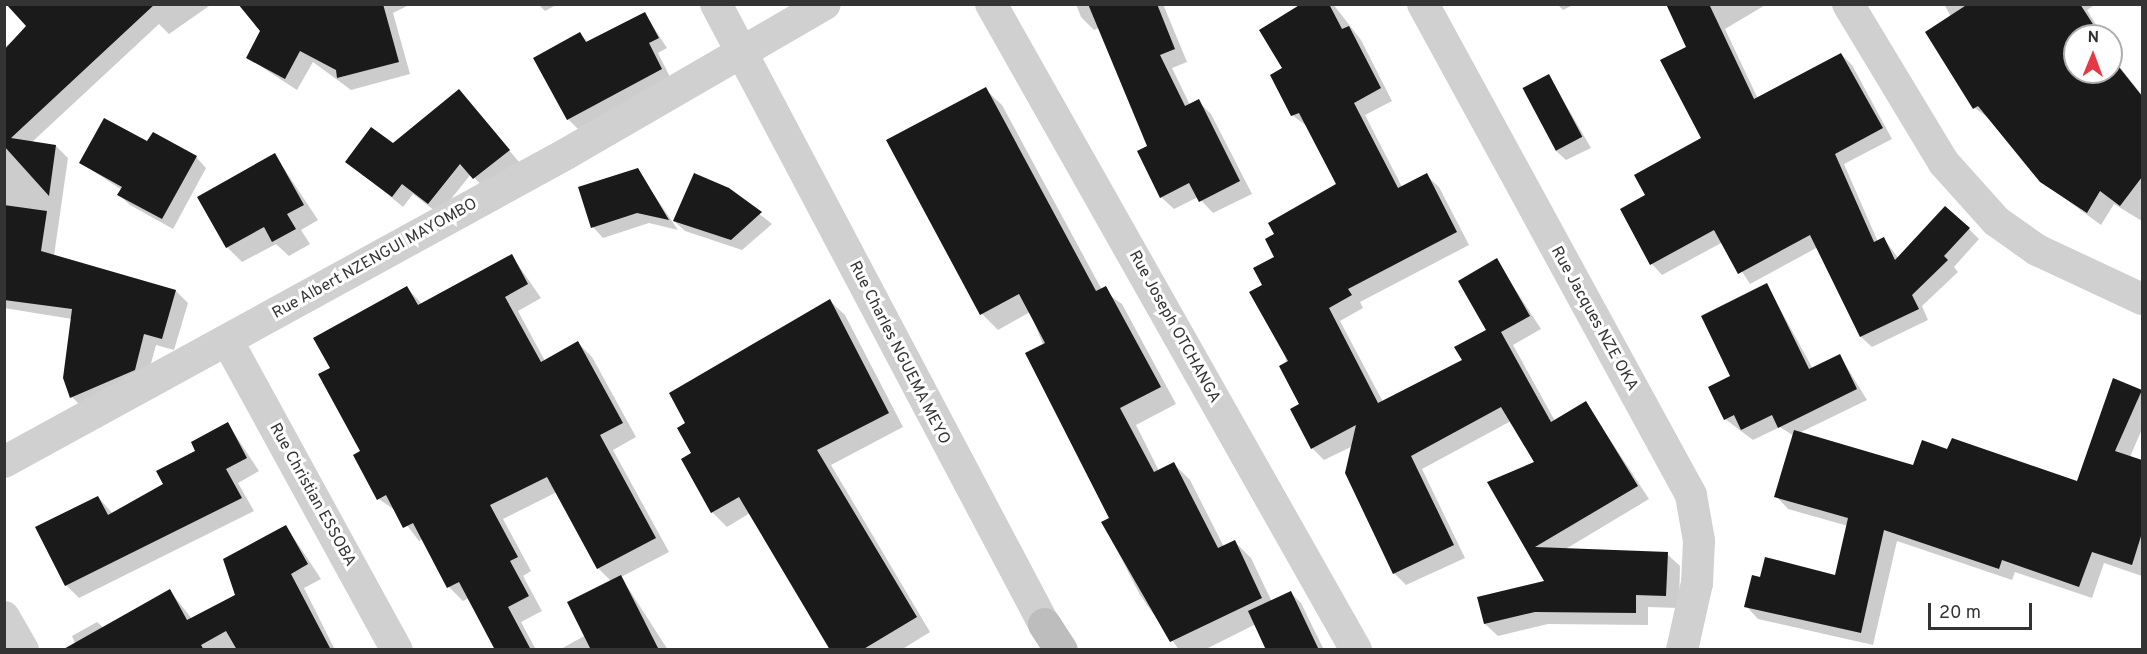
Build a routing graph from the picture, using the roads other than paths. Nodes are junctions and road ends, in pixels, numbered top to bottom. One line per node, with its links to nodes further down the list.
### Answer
1 (716, 4): 6 (street, Rue Charles NGUEMA MEYO)
2 (825, 4): 6 (street, Rue Albert NZENGUI MAYOMBO)
3 (991, 4): 14 (street, Rue Joseph OTCHANGA)
4 (1423, 4): 15 (street, Rue Jacques NZE OKA)
5 (1848, 4): 7 (street)
6 (745, 52): 8 (street, Rue Albert NZENGUI MAYOMBO); 11 (street, Rue Charles NGUEMA MEYO)
7 (2142, 298)
8 (227, 340): 9 (street, Rue Albert NZENGUI MAYOMBO); 13 (street, Rue Christian ESSOBA)
9 (4, 462)
10 (4, 616): 12 (street)
11 (1053, 643)
12 (23, 650)
13 (397, 650)
14 (1356, 650)
15 (1682, 650)

